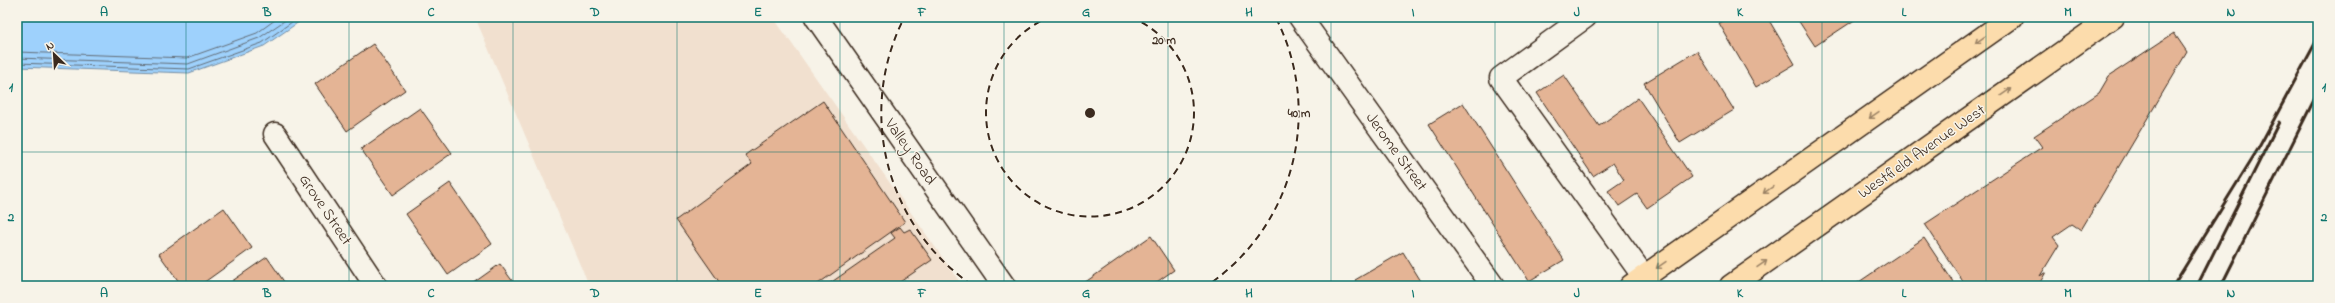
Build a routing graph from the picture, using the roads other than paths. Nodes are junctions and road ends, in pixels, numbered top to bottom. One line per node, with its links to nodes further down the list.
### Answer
1 (816, 17): 9 (street, Valley Road)
2 (1300, 17): 10 (street, Jerome Street)
3 (1585, 17): 7 (street)
4 (2012, 17): 7 (main road, one-way to 7)
5 (2113, 17): 11 (main road, Westfield Avenue West, one-way to 5)
6 (275, 134): 8 (street, Grove Street)
7 (1638, 282)
8 (376, 286)
9 (1004, 286)
10 (1493, 286)
11 (1730, 286)

